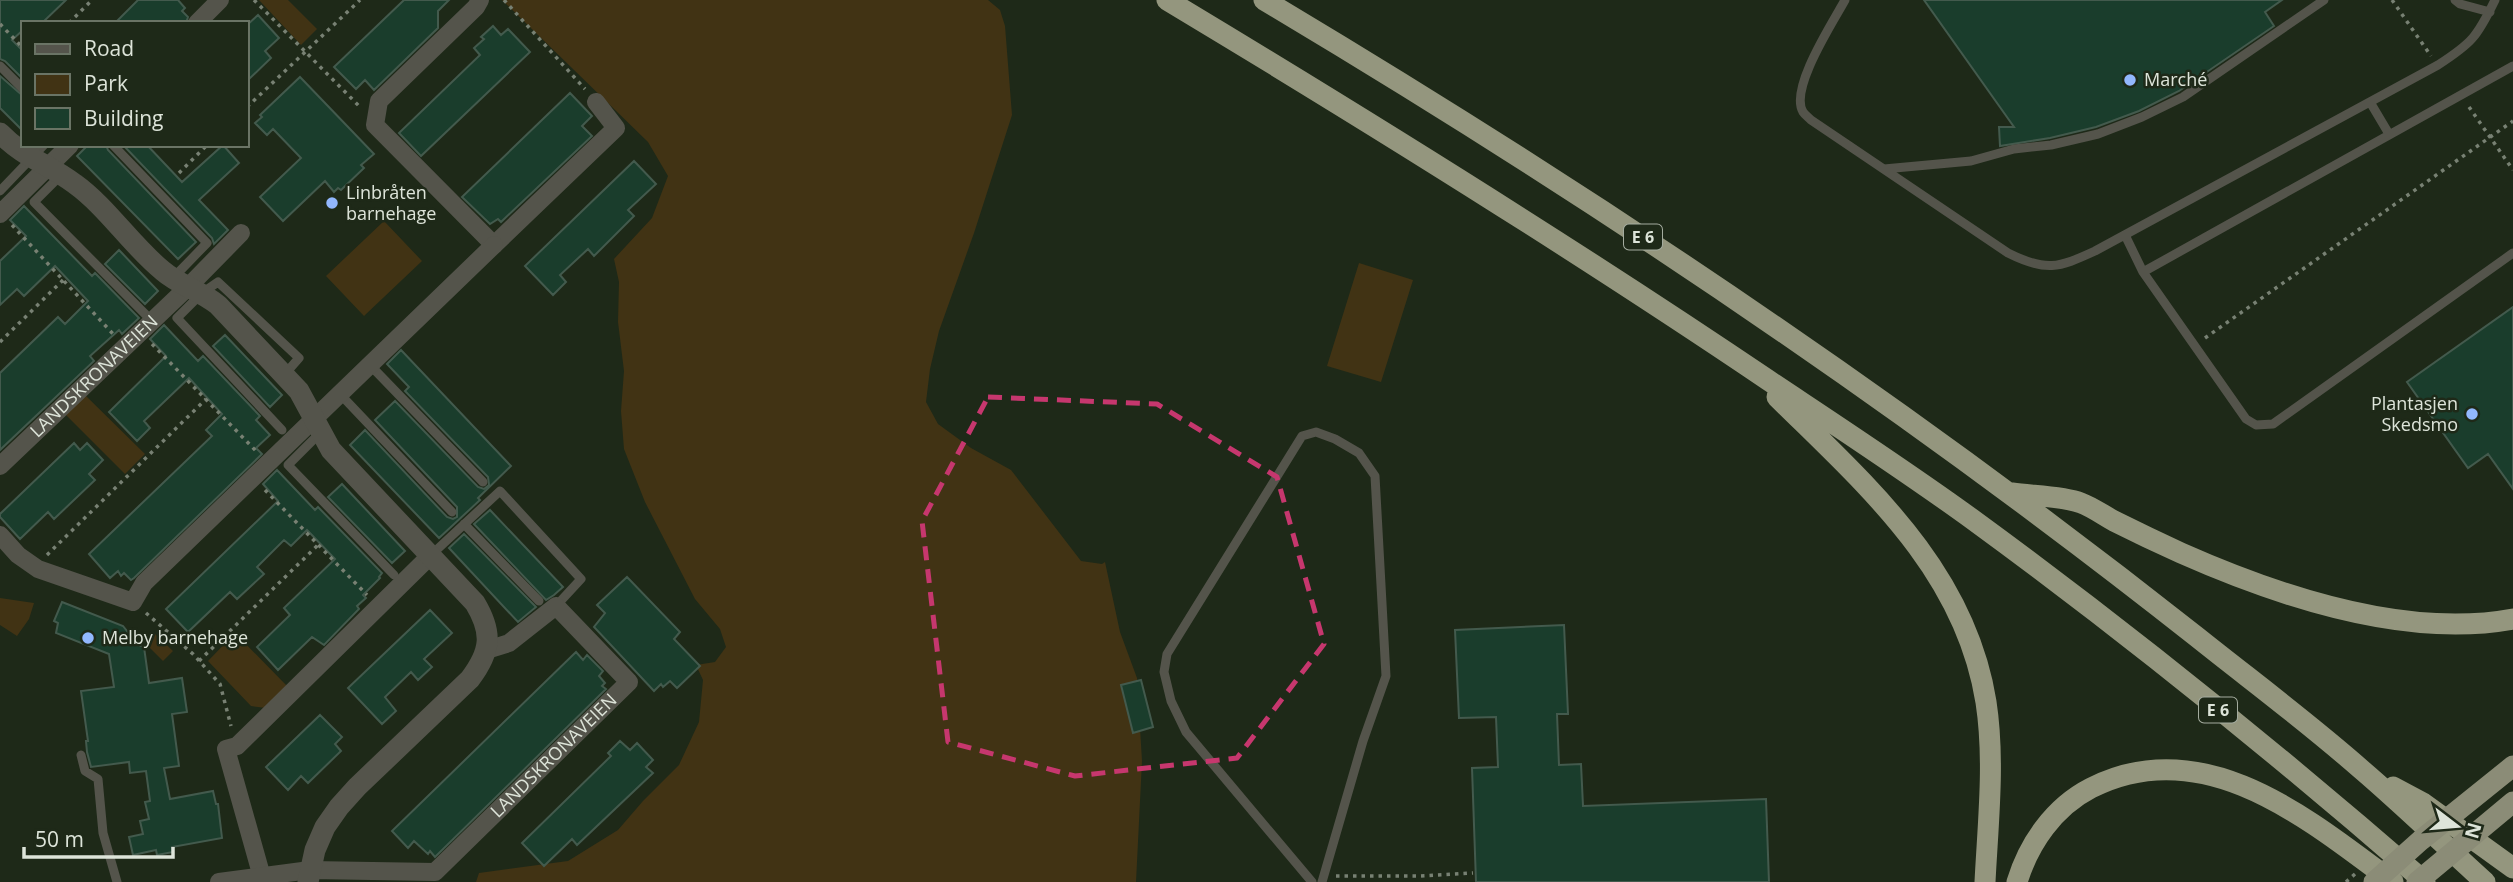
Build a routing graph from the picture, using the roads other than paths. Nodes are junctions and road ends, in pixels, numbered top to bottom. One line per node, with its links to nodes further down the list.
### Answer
1 (220, 0): 10 (street)
2 (480, 0): 26 (street)
3 (1167, 0): 31 (highway, E 6)
4 (1264, 0): 38 (highway, E 6)
5 (1845, 0): 21 (lane)
6 (2323, 0): 21 (lane)
7 (2455, 0): 9 (lane)
8 (2495, 0): 9 (lane)
9 (2490, 12): 15 (lane)
10 (199, 21)
11 (0, 65): 13 (lane)
12 (2513, 66): 17 (lane)
13 (21, 87)
14 (596, 102): 26 (street)
15 (2370, 102): 17 (lane); 25 (lane)
16 (0, 133): 20 (street)
17 (2389, 134): 28 (lane)
18 (67, 147): 20 (street)
19 (115, 147): 29 (lane)
20 (45, 162): 22 (lane); 23 (street); 29 (street); 30 (lane)
21 (1883, 169): 25 (lane)
22 (0, 191)
23 (1, 213)
24 (241, 233): 29 (street, LANDSKRONAVEIEN)
25 (2125, 235): 28 (lane)
26 (494, 245): 32 (street)
27 (2513, 253): 28 (lane)
28 (2143, 272)
29 (188, 286): 30 (street, LANDSKRONAVEIEN); 34 (street); 35 (lane)
30 (146, 327): 36 (street, LANDSKRONAVEIEN)
31 (1739, 360): 58 (highway); 63 (highway, E 6)
32 (370, 365): 33 (street); 37 (lane)
33 (340, 394): 34 (street); 39 (lane)
34 (317, 426): 41 (street); 42 (street); 43 (lane)
35 (282, 430)
36 (0, 466)
37 (483, 482)
38 (2010, 493): 45 (highway, E 6); 49 (highway, E 6)
39 (452, 512)
40 (464, 524): 42 (lane); 44 (lane); 44 (lane)
41 (0, 535)
42 (430, 556): 46 (street); 53 (street)
43 (394, 575)
44 (547, 604): 46 (street); 52 (street, LANDSKRONAVEIEN)
45 (2513, 619)
46 (487, 650): 52 (street)
47 (81, 755): 55 (lane)
48 (2513, 766): 60 (highway, bridge)
49 (2362, 769): 51 (highway); 64 (highway, E 6)
50 (2513, 802): 62 (highway, bridge)
51 (2513, 868)
52 (309, 876): 53 (street)
53 (262, 877): 56 (street)
54 (1323, 879): 57 (lane)
55 (117, 882)
56 (219, 882)
57 (1312, 882)
58 (1985, 882)
59 (2017, 882): 61 (highway)
60 (2374, 882)
61 (2393, 882)
62 (2417, 882)
63 (2425, 882)
64 (2485, 882)

